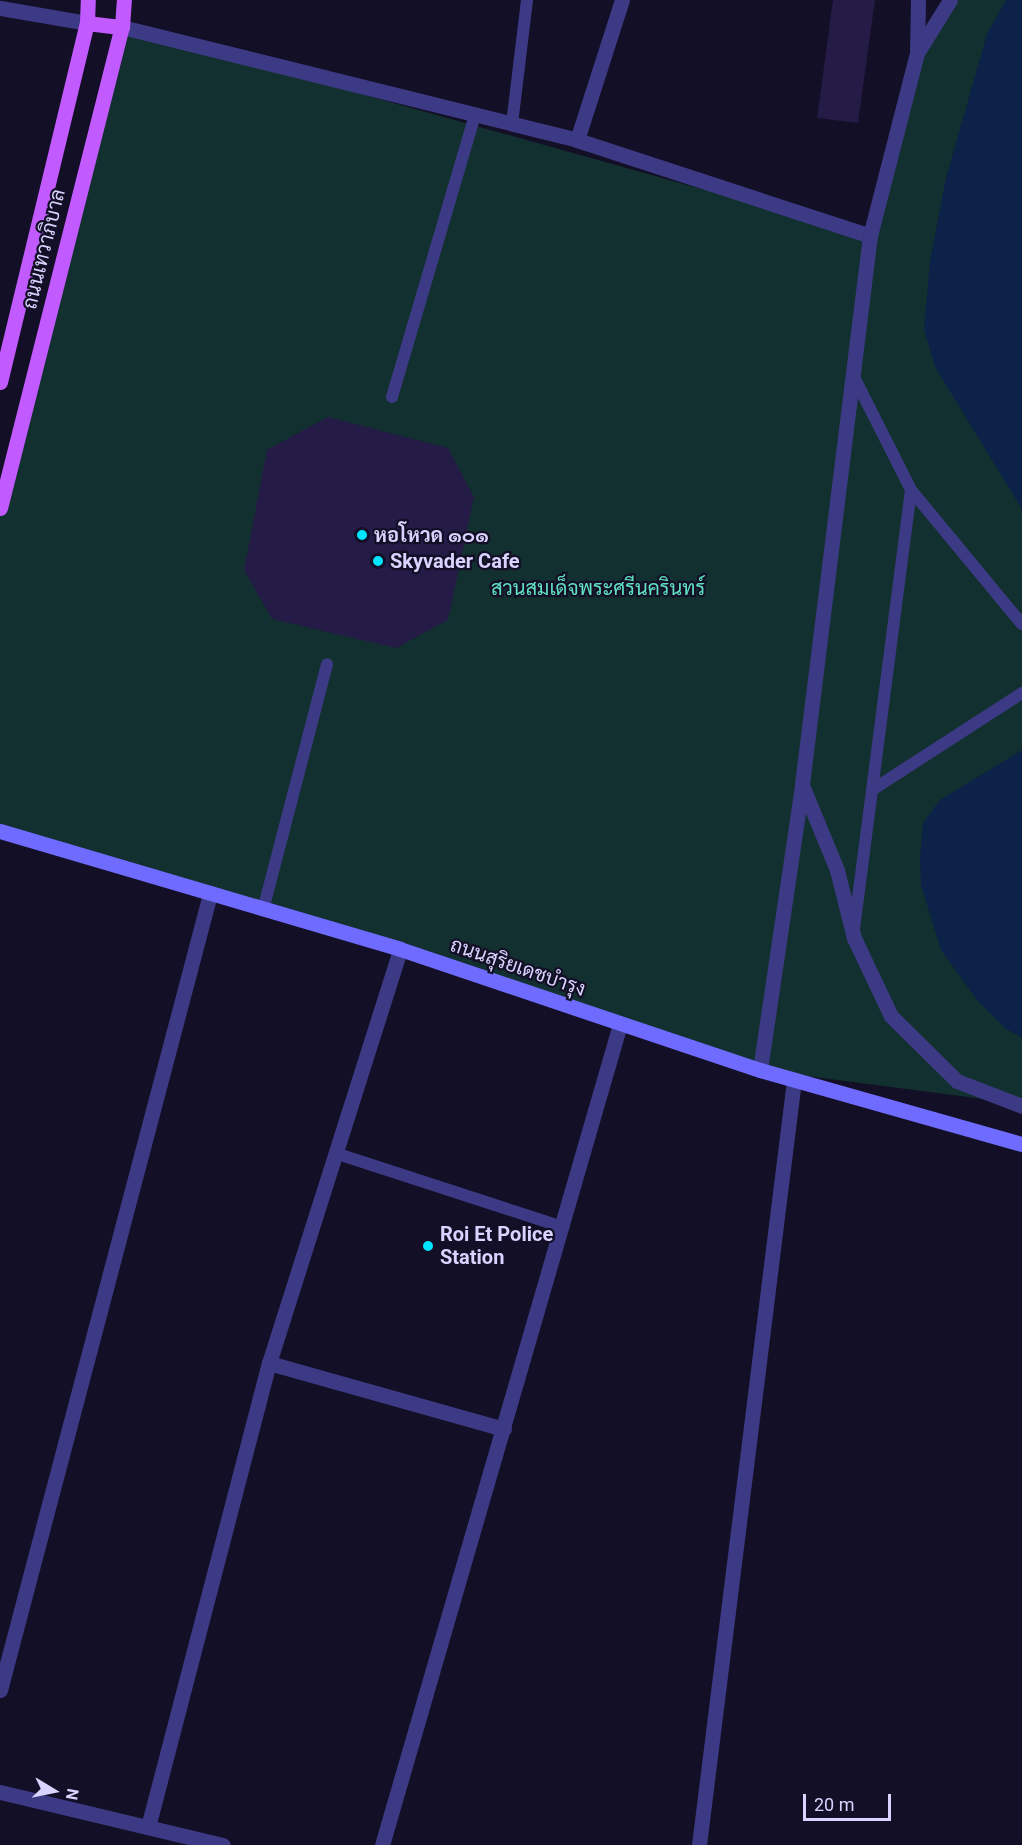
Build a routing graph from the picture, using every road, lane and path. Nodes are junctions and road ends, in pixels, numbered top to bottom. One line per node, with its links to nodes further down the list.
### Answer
1 (88, 0): 8 (main road, ถนนเทวาภิบาล)
2 (124, 0): 9 (main road, ถนนเทวาภิบาล)
3 (527, 0): 12 (lane)
4 (622, 0): 13 (street)
5 (918, 0): 10 (street)
6 (950, 0): 10 (street)
7 (0, 8): 8 (street)
8 (87, 23): 9 (main road); 16 (main road, ถนนเทวาภิบาล)
9 (122, 27): 11 (street); 19 (main road, ถนนเทวาภิบาล)
10 (917, 53): 14 (street)
11 (475, 114): 12 (street); 17 (lane)
12 (512, 124): 13 (street)
13 (577, 140): 14 (street)
14 (870, 236): 15 (street)
15 (853, 375): 18 (lane); 23 (street)
16 (0, 382)
17 (392, 397)
18 (911, 490): 20 (lane); 24 (lane)
19 (0, 508)
20 (1022, 624)
21 (327, 664): 27 (lane)
22 (1022, 693): 24 (lane)
23 (802, 784): 28 (street); 31 (street)
24 (872, 790): 28 (lane)
25 (0, 831): 26 (main road, ถนนสุริยเดชบำรุง)
26 (210, 894): 27 (main road, ถนนสุริยเดชบำรุง); 39 (street)
27 (263, 910): 29 (main road, ถนนสุริยเดชบำรุง)
28 (854, 938): 33 (street)
29 (400, 949): 30 (main road, ถนนสุริยเดชบำรุง); 35 (street)
30 (620, 1024): 31 (main road, ถนนสุริยเดชบำรุง); 36 (street)
31 (760, 1070): 32 (main road, ถนนสุริยเดชบำรุง)
32 (794, 1080): 34 (main road, ถนนสุริยเดชบำรุง); 44 (street)
33 (1022, 1106)
34 (1022, 1144)
35 (338, 1154): 36 (lane); 37 (street)
36 (563, 1227): 38 (street)
37 (269, 1363): 38 (street); 41 (street)
38 (504, 1429): 43 (street)
39 (0, 1690)
40 (0, 1792): 41 (street)
41 (148, 1827): 42 (street)
42 (218, 1844)
43 (382, 1845)
44 (699, 1845)

